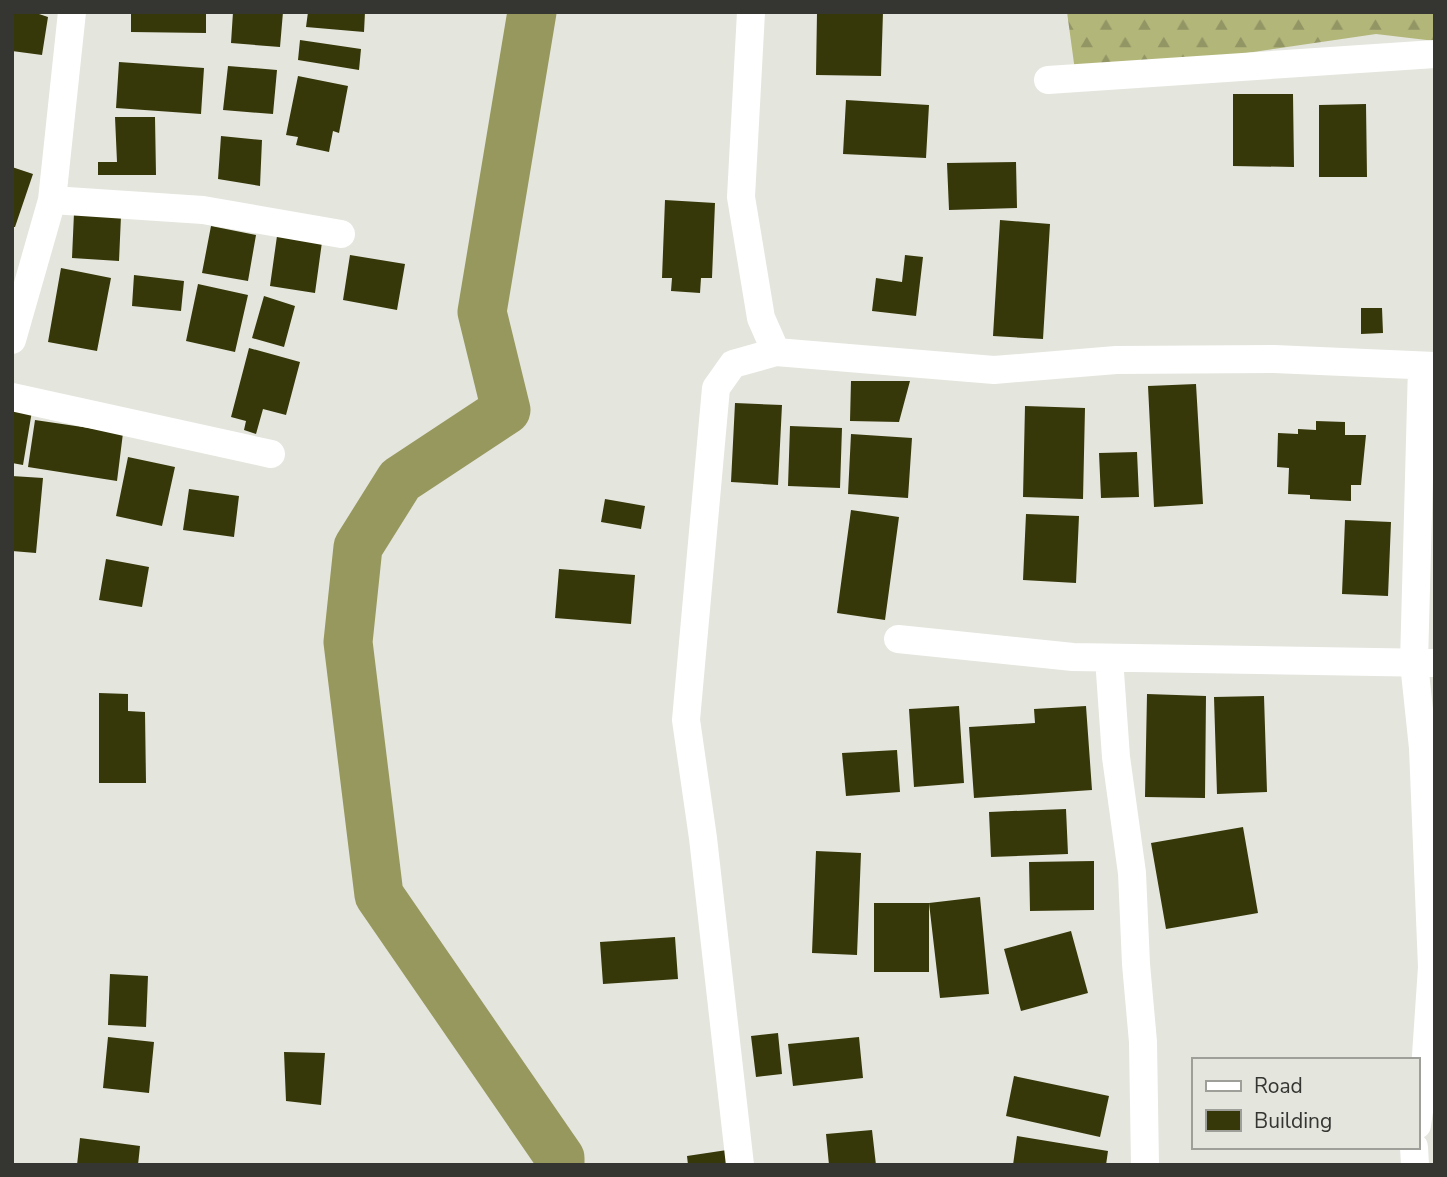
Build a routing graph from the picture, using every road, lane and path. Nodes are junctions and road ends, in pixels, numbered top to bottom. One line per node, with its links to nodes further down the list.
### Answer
1 (72, 12): 5 (street)
2 (751, 12): 8 (street)
3 (1435, 54): 4 (street)
4 (1048, 80)
5 (52, 201): 6 (street); 7 (street)
6 (341, 234)
7 (12, 340)
8 (776, 352): 9 (street); 16 (street)
9 (1429, 366): 14 (street)
10 (12, 397): 11 (street)
11 (271, 454)
12 (898, 639): 13 (street)
13 (1109, 658): 14 (street); 17 (street)
14 (1425, 663): 15 (street)
15 (1419, 1104)
16 (740, 1165)
17 (1145, 1165)

